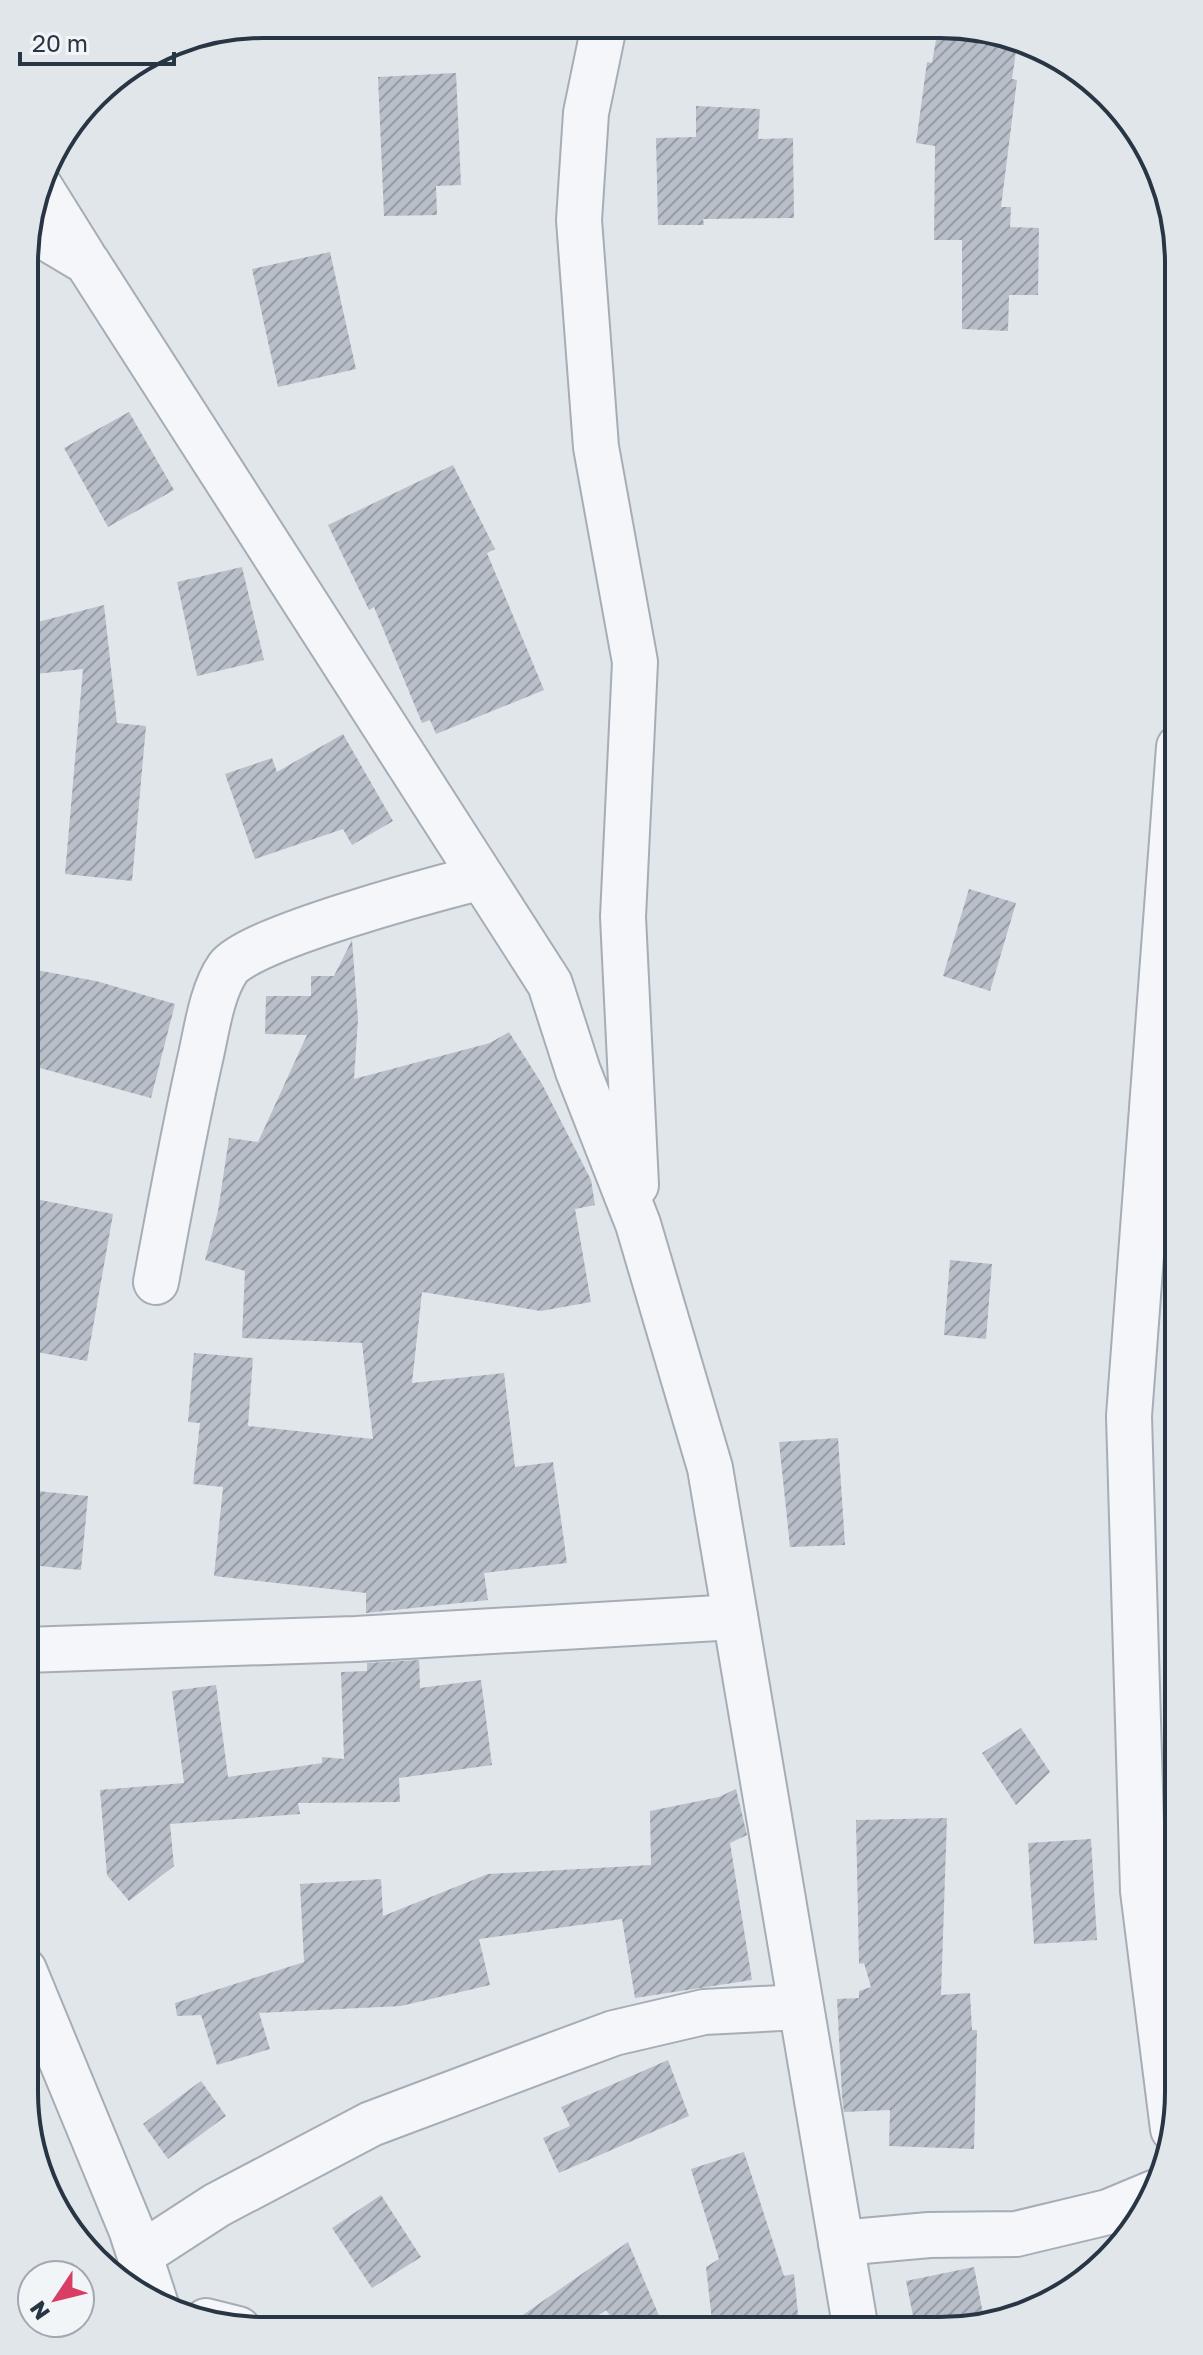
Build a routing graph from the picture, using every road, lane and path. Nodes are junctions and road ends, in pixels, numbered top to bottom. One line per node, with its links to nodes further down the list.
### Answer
1 (602, 38): 7 (street)
2 (48, 199): 4 (street)
3 (40, 234): 4 (street)
4 (87, 262): 5 (street)
5 (478, 878): 7 (street); 8 (street)
6 (1165, 934): 13 (street)
7 (638, 1224): 9 (street)
8 (156, 1282)
9 (735, 1617): 10 (street); 12 (street)
10 (38, 1650)
11 (38, 2004): 16 (street)
12 (800, 2007): 15 (street); 16 (street)
13 (1165, 2066)
14 (1137, 2200): 15 (street)
15 (841, 2243): 18 (street)
16 (140, 2255): 17 (street)
17 (150, 2286)
18 (854, 2317)

